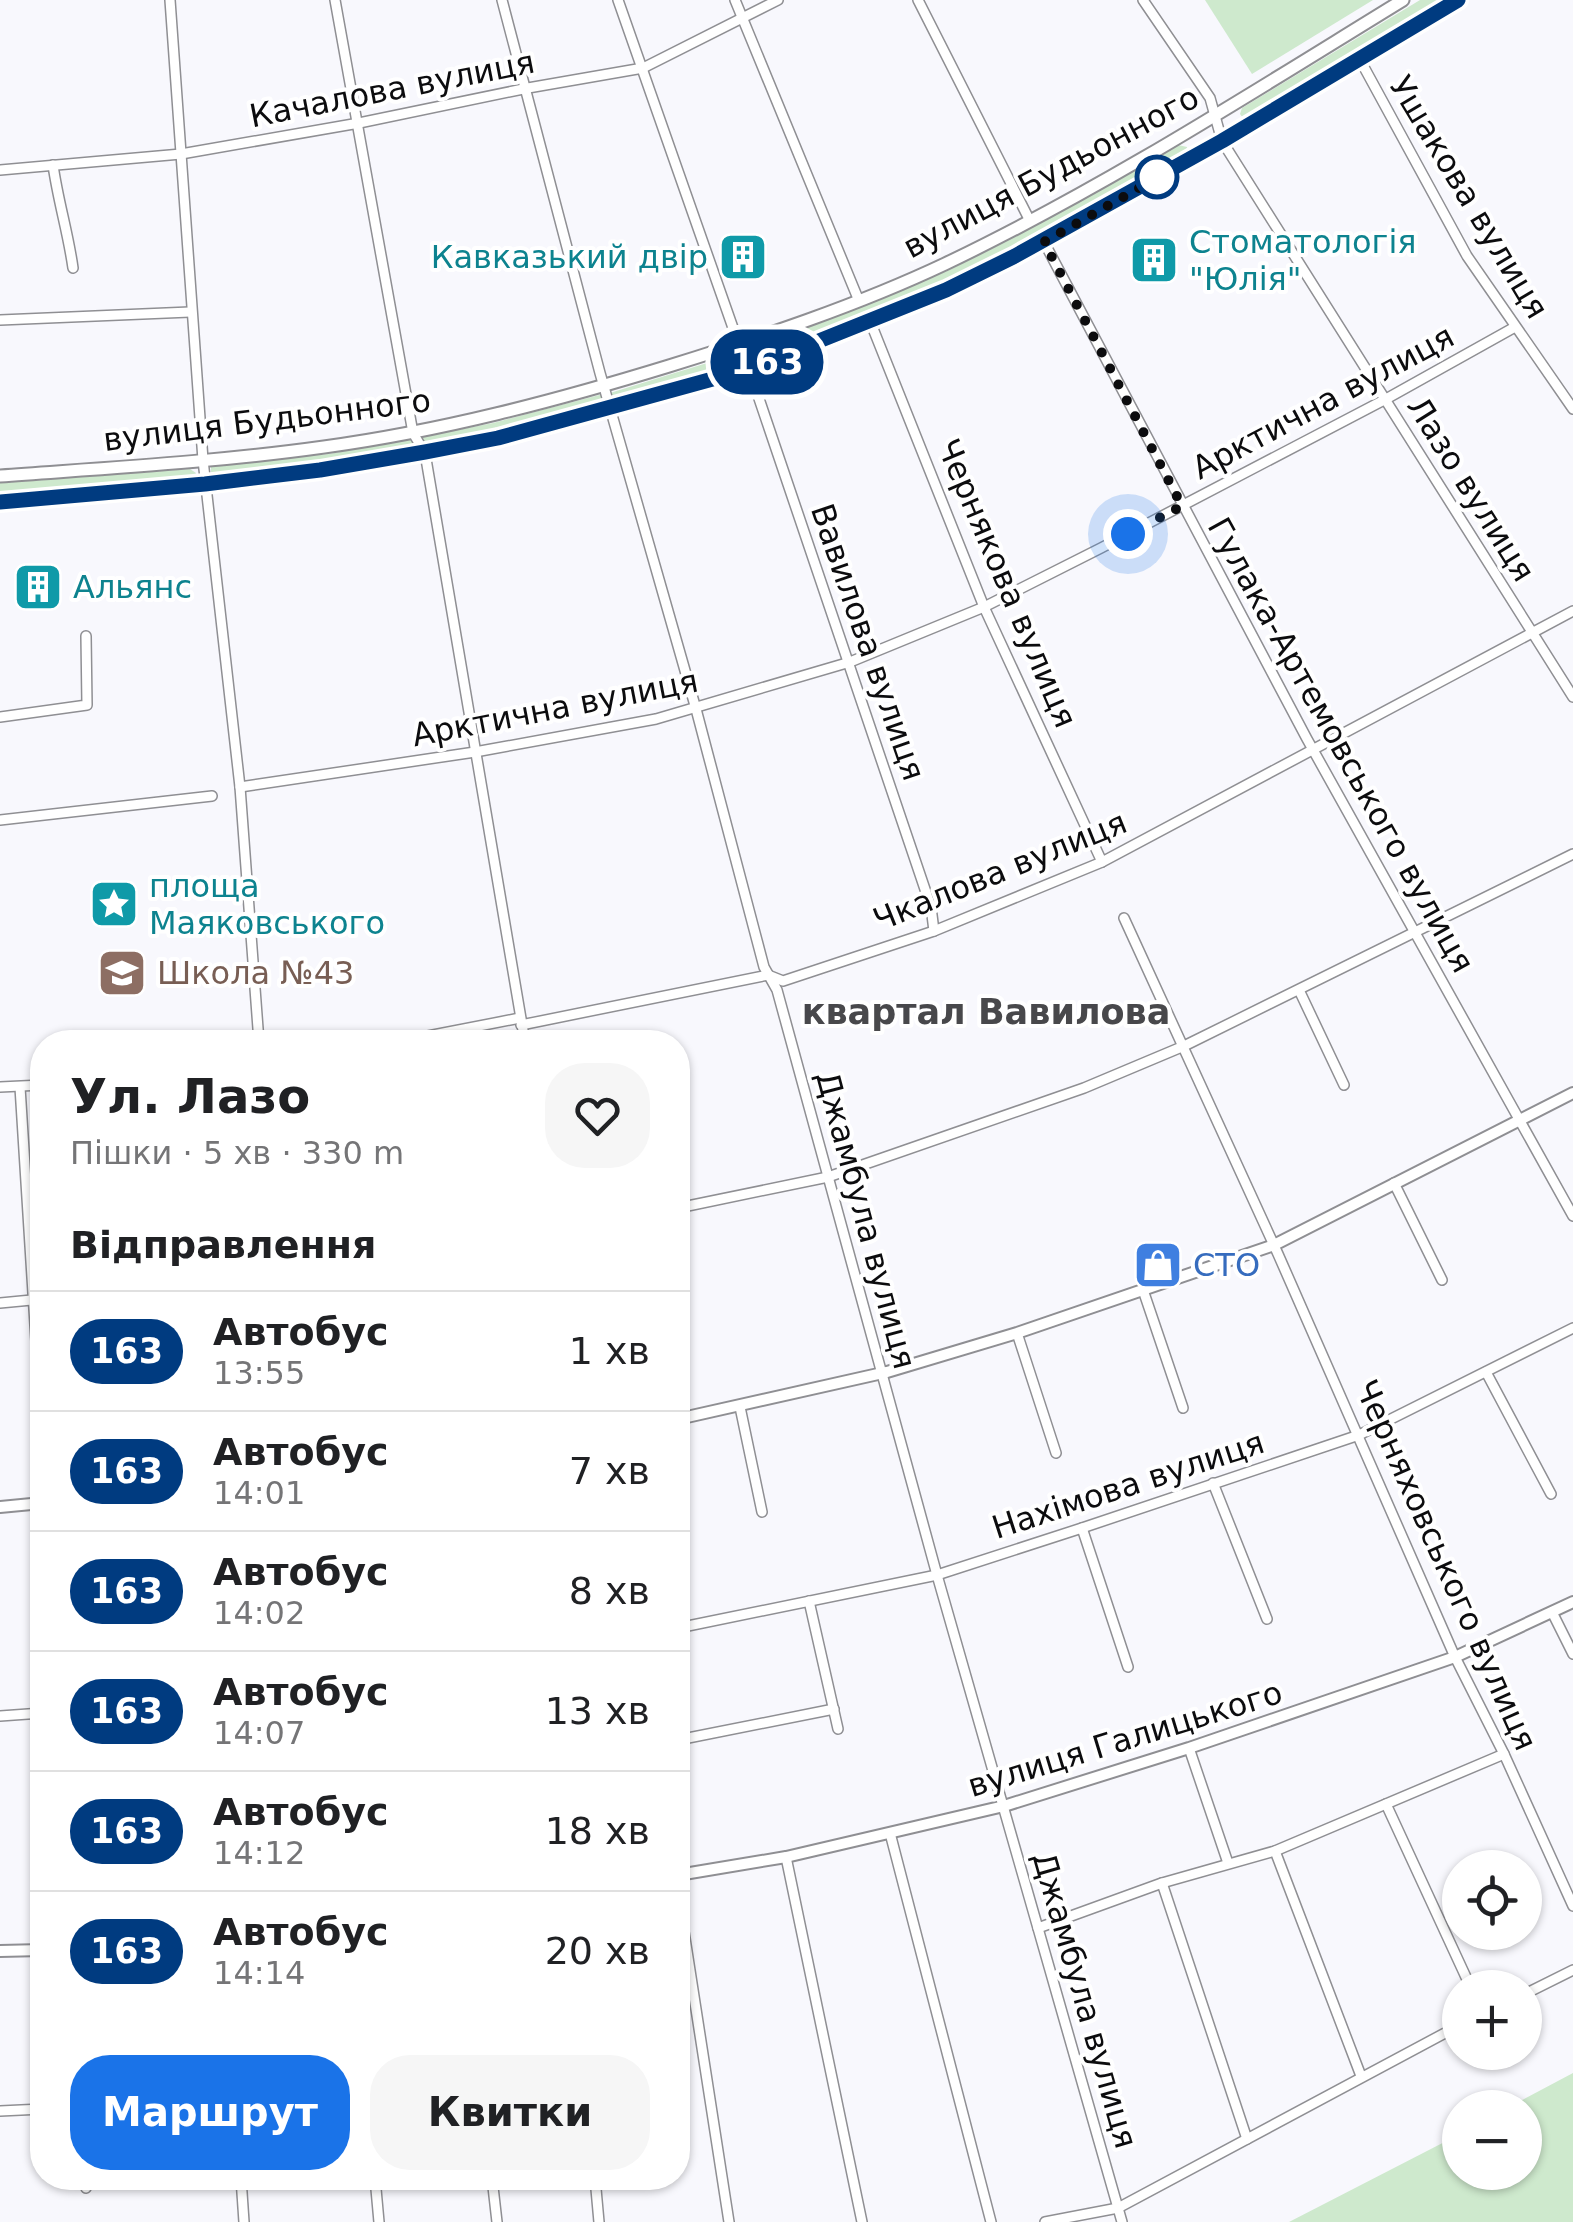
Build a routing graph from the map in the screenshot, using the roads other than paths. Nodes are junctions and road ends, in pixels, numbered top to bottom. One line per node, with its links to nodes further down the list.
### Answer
1 (170, 0): 18 (street)
2 (335, 0): 16 (street)
3 (502, 0): 14 (street, Джамбула вулиця)
4 (618, 0): 13 (street)
5 (735, 0): 11 (street)
6 (778, 0): 11 (street, Качалова вулиця)
7 (918, 0): 21 (street)
8 (1143, 0): 15 (street, Лазо вулиця)
9 (1403, 0): 15 (main road, вулиця Будьонного)
10 (1458, 0): 12 (main road, вулиця Будьонного)
11 (743, 19): 13 (street, Качалова вулиця); 24 (street)
12 (1359, 58): 17 (main road, вулиця Будьонного); 28 (street, Ушакова вулиця)
13 (643, 68): 14 (street, Качалова вулиця); 29 (street)
14 (528, 88): 16 (street, Качалова вулиця); 31 (street, Джамбула вулиця)
15 (1214, 116): 17 (street, Лазо вулиця); 21 (main road, вулиця Будьонного)
16 (359, 124): 18 (street, Качалова вулиця); 35 (street)
17 (1222, 141): 22 (main road, вулиця Будьонного); 32 (street, Лазо вулиця)
18 (181, 154): 19 (street, Качалова вулиця); 25 (street)
19 (53, 166): 20 (street, Качалова вулиця); 23 (street)
20 (0, 170)
21 (1030, 221): 24 (main road, вулиця Будьонного)
22 (1044, 242): 27 (main road, вулиця Будьонного); 41 (street, Гулака-Артемовського вулиця)
23 (73, 268)
24 (859, 301): 29 (main road, вулиця Будьонного)
25 (190, 312): 26 (street); 37 (street)
26 (0, 320)
27 (870, 320): 30 (main road, вулиця Будьонного); 42 (street, Чернякова вулиця)
28 (1514, 327): 32 (street, Арктична вулиця); 34 (street, Ушакова вулиця)
29 (739, 344): 31 (main road, вулиця Будьонного)
30 (749, 369): 33 (main road, вулиця Будьонного); 46 (street, Вавилова вулиця)
31 (604, 386): 33 (street, Джамбула вулиця); 35 (main road, вулиця Будьонного)
32 (1386, 400): 41 (street, Арктична вулиця); 44 (street, Лазо вулиця)
33 (611, 408): 36 (main road, вулиця Будьонного); 48 (street, Джамбула вулиця)
34 (1573, 409)
35 (413, 433): 36 (street); 37 (main road, вулиця Будьонного)
36 (425, 452): 39 (main road, вулиця Будьонного); 51 (street)
37 (203, 460): 38 (main road, вулиця Будьонного); 39 (street)
38 (0, 476)
39 (205, 484): 40 (main road, вулиця Будьонного); 52 (street)
40 (0, 502)
41 (1182, 506): 42 (street, Арктична вулиця); 50 (street, Гулака-Артемовського вулиця)
42 (984, 607): 46 (street, Арктична вулиця); 56 (street, Чернякова вулиця)
43 (1573, 611): 44 (street, Чкалова вулиця)
44 (1530, 632): 47 (street, Лазо вулиця); 50 (street, Чкалова вулиця)
45 (86, 636): 49 (street)
46 (850, 662): 48 (street, Арктична вулиця); 58 (street, Вавилова вулиця)
47 (1573, 697)
48 (696, 709): 51 (street, Арктична вулиця); 60 (street, Джамбула вулиця)
49 (0, 717)
50 (1312, 748): 56 (street, Чкалова вулиця); 59 (street, Гулака-Артемовського вулиця)
51 (475, 752): 52 (street, Арктична вулиця); 62 (street)
52 (240, 786): 63 (street)
53 (212, 796): 54 (street)
54 (0, 820)
55 (1573, 854): 59 (street)
56 (1102, 862): 58 (street, Чкалова вулиця)
57 (1124, 918): 66 (street)
58 (934, 931): 60 (street, Чкалова вулиця)
59 (1416, 934): 61 (street); 72 (street, Гулака-Артемовського вулиця)
60 (768, 975): 62 (street, Чкалова вулиця); 73 (street, Джамбула вулиця)
61 (1299, 990): 66 (street); 68 (street)
62 (521, 1022): 64 (street, Чкалова вулиця); 65 (street)
63 (258, 1030)
64 (471, 1030)
65 (523, 1030)
66 (1184, 1046): 73 (street); 78 (street)
67 (30, 1086): 70 (street)
68 (1344, 1086)
69 (0, 1087): 70 (street)
70 (20, 1087): 75 (street)
71 (1573, 1093): 72 (street)
72 (1519, 1119): 74 (street); 77 (street, Гулака-Артемовського вулиця)
73 (828, 1177): 76 (street); 86 (street, Джамбула вулиця)
74 (1394, 1183): 78 (street); 79 (street)
75 (30, 1205)
76 (690, 1206)
77 (1573, 1216)
78 (1274, 1245): 80 (street); 90 (street, Черняховського вулиця)
79 (1442, 1280)
80 (1144, 1290): 84 (street); 88 (street)
81 (30, 1301): 82 (street)
82 (0, 1303)
83 (1573, 1328): 85 (street, Нахімова вулиця)
84 (1017, 1333): 86 (street); 91 (street)
85 (1486, 1372): 90 (street, Нахімова вулиця); 93 (street)
86 (882, 1373): 87 (street); 98 (street, Джамбула вулиця)
87 (740, 1407): 89 (street); 96 (street)
88 (1183, 1408)
89 (690, 1416)
90 (1359, 1435): 92 (street, Нахімова вулиця); 105 (street, Черняховського вулиця)
91 (1056, 1453)
92 (1213, 1484): 97 (street, Нахімова вулиця); 102 (street)
93 (1551, 1494)
94 (30, 1504): 95 (street)
95 (0, 1507)
96 (762, 1512)
97 (1082, 1528): 98 (street, Нахімова вулиця); 106 (street)
98 (937, 1574): 99 (street, Нахімова вулиця); 115 (street, Джамбула вулиця)
99 (809, 1601): 103 (street, Нахімова вулиця); 107 (street)
100 (1573, 1602): 101 (street, вулиця Галицького)
101 (1552, 1612): 104 (street); 105 (street, вулиця Галицького)
102 (1266, 1619)
103 (690, 1626)
104 (1573, 1654)
105 (1455, 1657): 112 (street, вулиця Галицького); 113 (street, Черняховського вулиця)
106 (1128, 1666)
107 (834, 1709): 110 (street); 111 (street)
108 (30, 1713): 109 (street)
109 (0, 1716)
110 (838, 1729)
111 (690, 1738)
112 (1190, 1748): 115 (street, вулиця Галицького); 119 (street)
113 (1504, 1754): 114 (street); 122 (street, Черняховського вулиця)
114 (1386, 1804): 117 (street); 127 (street)
115 (1004, 1806): 116 (street, вулиця Галицького); 123 (street, Джамбула вулиця)
116 (890, 1833): 118 (street, вулиця Галицького); 146 (street)
117 (1275, 1851): 119 (street); 131 (street)
118 (786, 1857): 120 (street, вулиця Галицького); 145 (street)
119 (1228, 1863): 121 (street)
120 (690, 1872)
121 (1162, 1883): 123 (street); 134 (street)
122 (1573, 1906)
123 (1038, 1928): 139 (street, Джамбула вулиця)
124 (30, 1950): 125 (street)
125 (0, 1951)
126 (690, 1969): 144 (street)
127 (1463, 1970)
128 (1573, 1970): 129 (street)
129 (1542, 1986)
130 (1442, 2035): 131 (street)
131 (1361, 2076): 134 (street)
132 (30, 2110): 133 (street)
133 (0, 2111)
134 (1246, 2139): 139 (street)
135 (242, 2190): 140 (street)
136 (376, 2190): 141 (street)
137 (493, 2190): 142 (street)
138 (595, 2190): 143 (street)
139 (1118, 2208): 147 (street); 148 (street, Джамбула вулиця)
140 (244, 2222)
141 (379, 2222)
142 (497, 2222)
143 (599, 2222)
144 (730, 2222)
145 (862, 2222)
146 (991, 2222)
147 (1045, 2222)
148 (1122, 2222)

